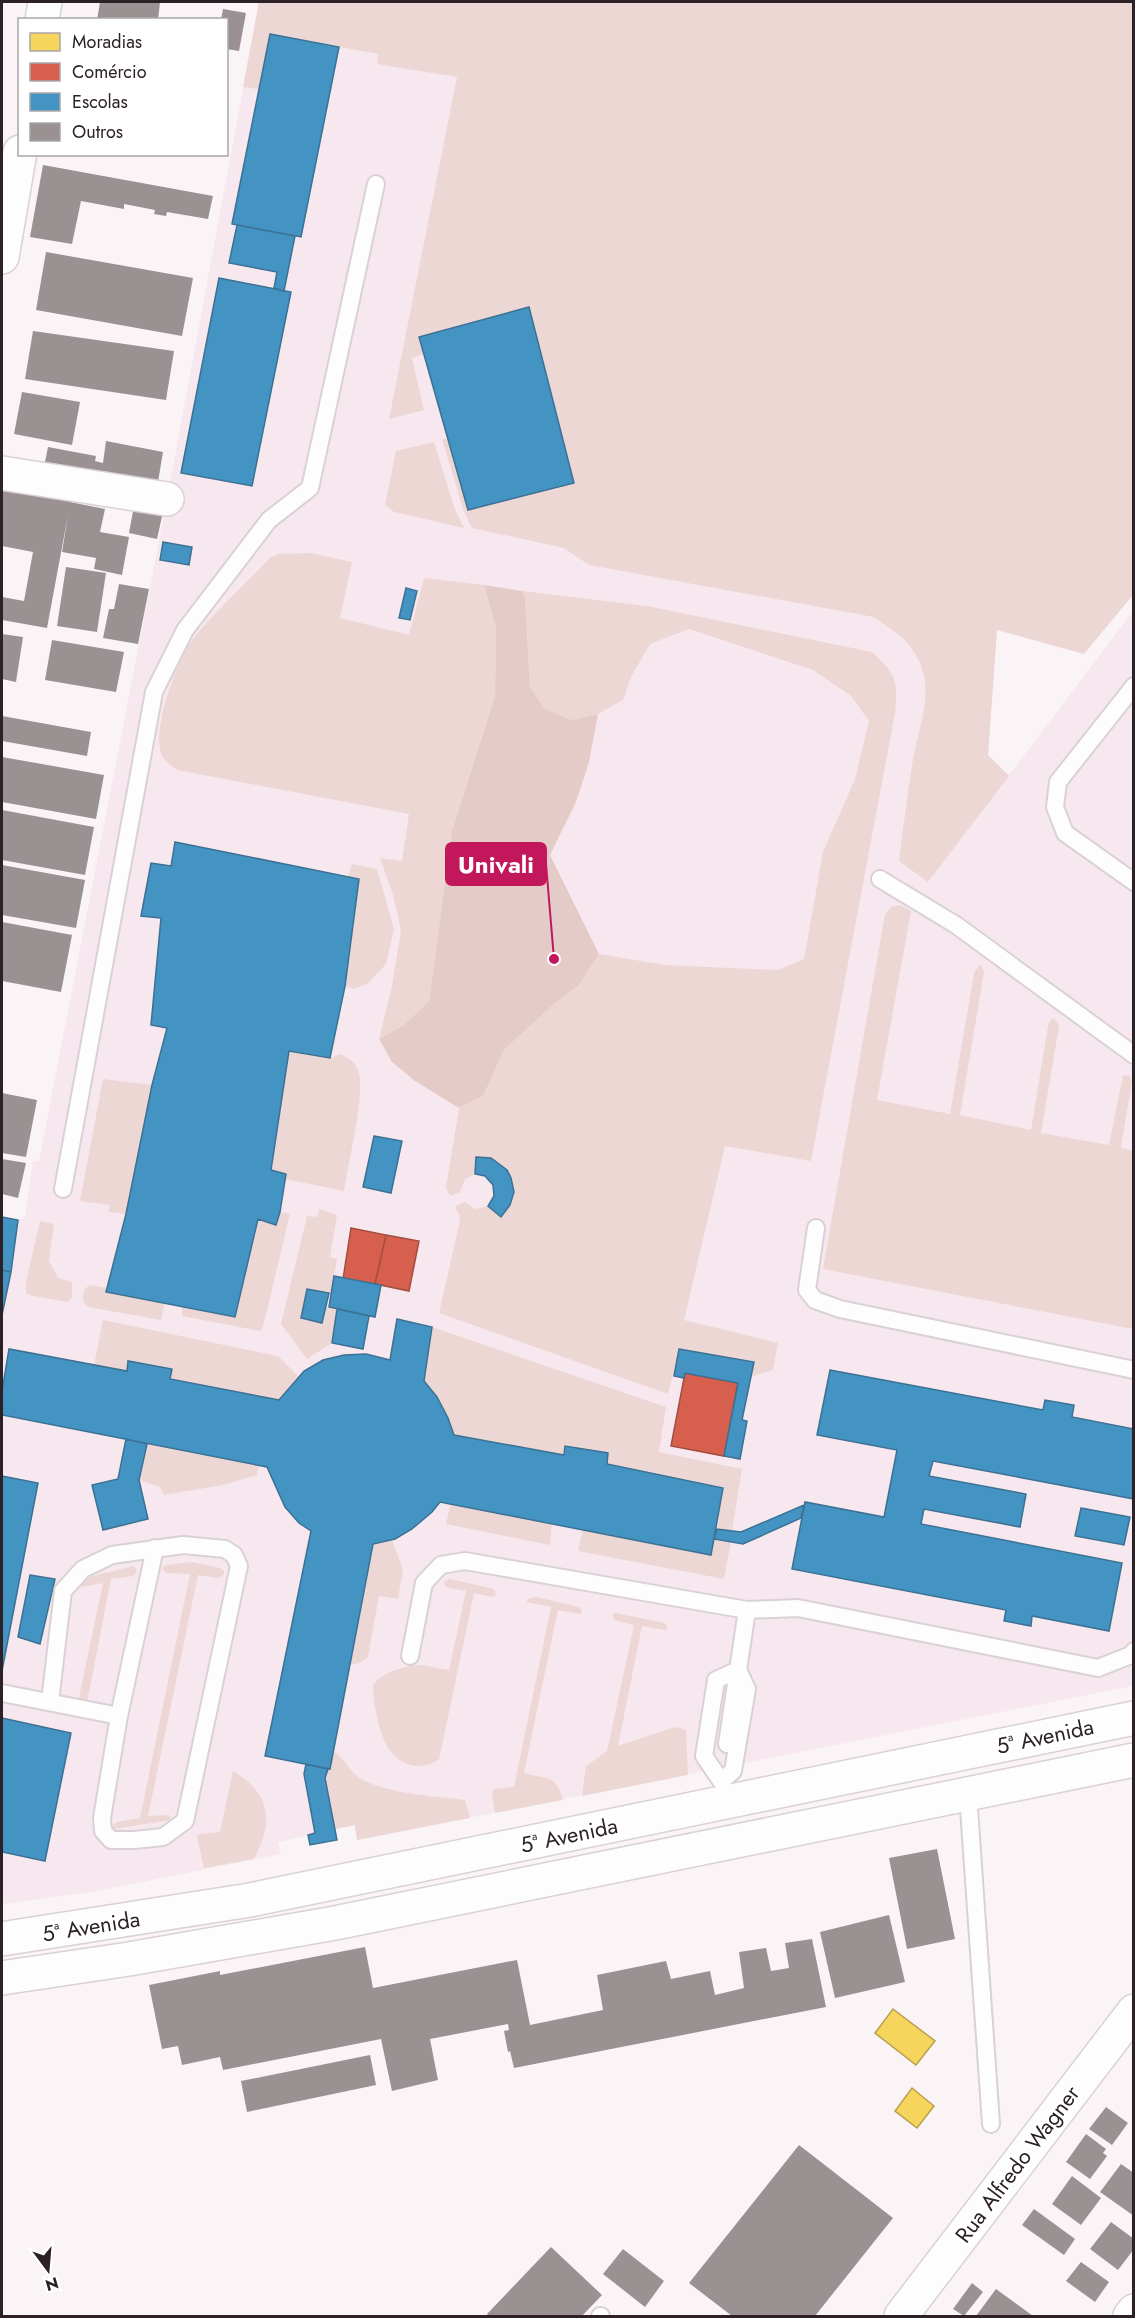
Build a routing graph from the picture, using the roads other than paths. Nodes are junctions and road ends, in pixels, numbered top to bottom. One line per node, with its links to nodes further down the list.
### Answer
1 (45, 2): 2 (main road)
2 (42, 18)
3 (19, 156): 5 (main road)
4 (376, 184): 12 (lane)
5 (2, 257)
6 (2, 473): 7 (main road)
7 (167, 499)
8 (1134, 686): 10 (lane)
9 (880, 879): 11 (lane)
10 (1134, 882)
11 (1134, 1055)
12 (63, 1189)
13 (816, 1228): 14 (lane)
14 (1134, 1370)
15 (155, 1548): 20 (lane); 21 (lane); 21 (lane)
16 (747, 1610): 17 (lane); 18 (lane); 24 (lane)
17 (1134, 1651)
18 (410, 1656)
19 (2, 1693): 20 (lane)
20 (50, 1702): 21 (lane)
21 (119, 1716)
22 (1134, 1718): 24 (main road, 5ª Avenida)
23 (1134, 1760): 25 (main road, 5ª Avenida)
24 (719, 1792): 26 (main road, 5ª Avenida)
25 (968, 1794): 27 (main road, 5ª Avenida); 29 (lane)
26 (2, 1939)
27 (2, 1978)
28 (1134, 2012): 31 (main road, Rua Alfredo Wagner)
29 (991, 2124)
30 (1134, 2312): 32 (main road)
31 (901, 2316)
32 (1130, 2316)

